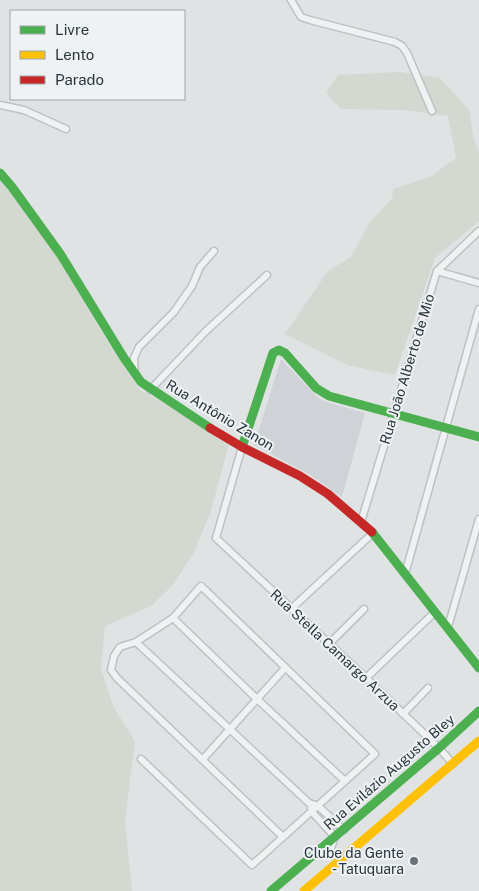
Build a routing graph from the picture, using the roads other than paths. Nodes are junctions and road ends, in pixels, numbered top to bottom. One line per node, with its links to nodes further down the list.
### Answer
1 (291, 0): 3 (street)
2 (0, 105): 4 (street)
3 (432, 111)
4 (66, 129)
5 (0, 173): 12 (street, Rua Antônio Zanon)
6 (479, 231): 8 (street, Rua João Alberto de Mio)
7 (214, 251): 12 (street)
8 (437, 271): 10 (street); 14 (street, Rua João Alberto de Mio)
9 (267, 275): 13 (street)
10 (479, 283)
11 (479, 309): 15 (street)
12 (135, 374): 13 (street, Rua Antônio Zanon)
13 (150, 390): 17 (street, Rua Antônio Zanon)
14 (393, 412): 15 (street); 17 (street); 19 (street, Rua João Alberto de Mio)
15 (445, 428): 16 (street); 21 (street)
16 (479, 437)
17 (242, 447): 19 (street, Rua Antônio Zanon); 22 (street, Rua Stella Camargo Arzua)
18 (479, 519): 26 (street)
19 (360, 522): 20 (street, Rua Antônio Zanon)
20 (373, 533): 21 (street, Rua Antônio Zanon); 22 (street)
21 (406, 574): 24 (street, Rua Antônio Zanon)
22 (291, 609): 28 (street, Rua Stella Camargo Arzua)
23 (364, 609): 28 (street)
24 (435, 612): 26 (street, Rua Antônio Zanon); 33 (street)
25 (173, 618): 27 (street); 31 (street); 35 (street)
26 (448, 627): 29 (street, Rua Antônio Zanon)
27 (136, 642): 38 (street); 42 (street)
28 (328, 644): 33 (street, Rua Stella Camargo Arzua)
29 (462, 645): 30 (street, Rua Antônio Zanon); 32 (street, Rua Antônio Zanon)
30 (479, 655)
31 (286, 668): 35 (street); 44 (street)
32 (479, 668)
33 (366, 678): 37 (street, Rua Stella Camargo Arzua)
34 (428, 688): 37 (street)
35 (257, 699): 38 (street); 44 (street)
36 (479, 711): 40 (street, Rua Evilázio Augusto Bley)
37 (403, 714): 40 (street, Rua Stella Camargo Arzua)
38 (230, 729): 42 (street); 45 (street)
39 (479, 741): 43 (street)
40 (440, 748): 43 (street, Rua Stella Camargo Arzua); 48 (street, Rua Evilázio Augusto Bley)
41 (140, 759): 49 (street)
42 (203, 759): 49 (street)
43 (453, 764): 51 (street)
44 (345, 781): 46 (street)
45 (309, 803): 46 (street); 47 (street)
46 (318, 806): 47 (street); 48 (street)
47 (312, 812): 49 (street); 50 (street)
48 (344, 830): 50 (street, Rua Evilázio Augusto Bley)
49 (283, 837)
50 (335, 837): 51 (street); 52 (street, Rua Evilázio Augusto Bley)
51 (344, 857): 53 (street)
52 (270, 891)
53 (304, 891)

